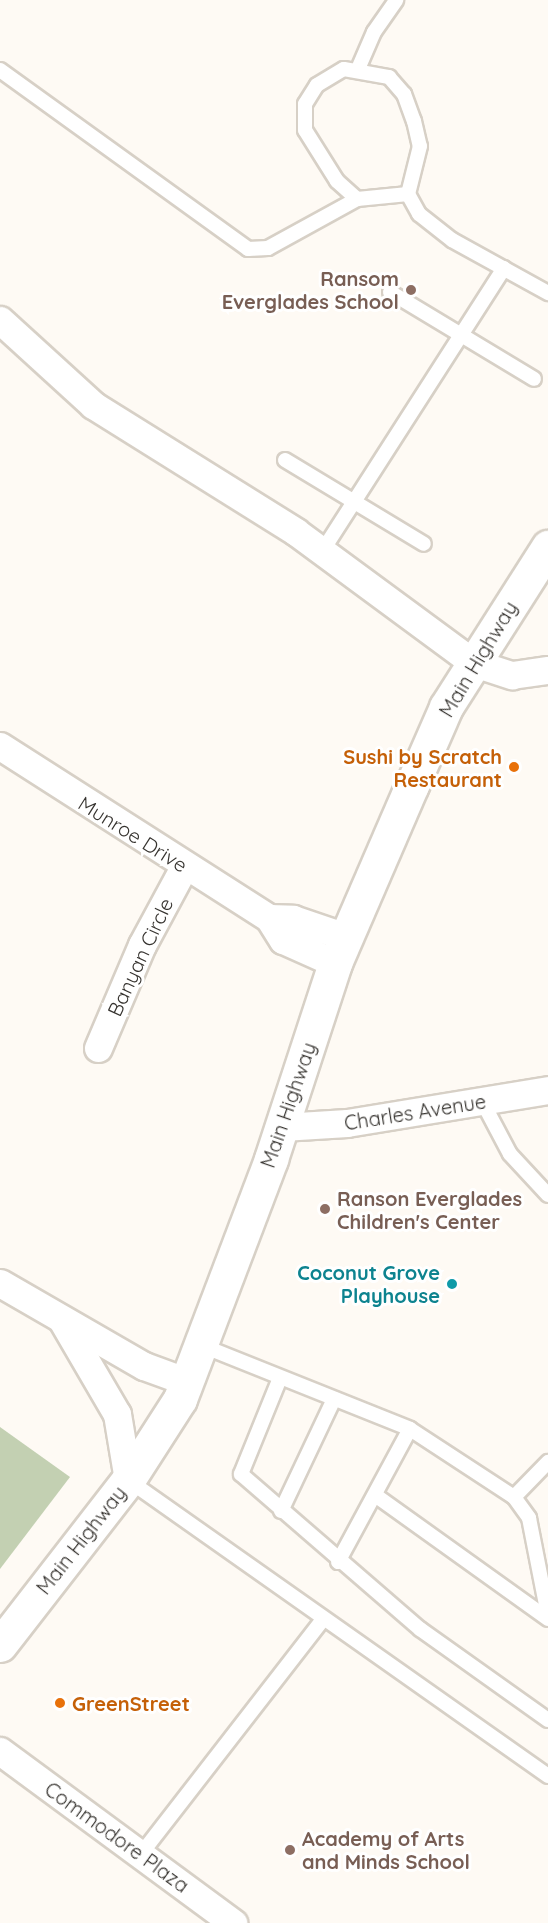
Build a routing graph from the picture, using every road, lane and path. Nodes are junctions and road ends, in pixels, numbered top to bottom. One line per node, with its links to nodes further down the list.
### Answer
1 (396, 0): 2 (lane)
2 (358, 69): 4 (lane); 5 (lane)
3 (0, 70): 5 (lane)
4 (408, 194): 5 (lane); 6 (lane)
5 (357, 199)
6 (504, 268): 8 (lane); 10 (lane)
7 (390, 292): 10 (lane)
8 (548, 293)
9 (0, 320): 16 (street)
10 (461, 336): 11 (lane); 13 (lane)
11 (534, 379)
12 (285, 460): 13 (lane)
13 (355, 501): 14 (lane); 16 (lane)
14 (424, 544)
15 (548, 547): 17 (main road, Main Highway)
16 (323, 550): 17 (street)
17 (474, 663): 18 (street); 21 (main road, Main Highway)
18 (548, 670)
19 (0, 746): 20 (street, Munroe Drive)
20 (184, 867): 21 (street, Munroe Drive); 22 (street, Banyan Circle)
21 (341, 950): 25 (main road, Main Highway)
22 (98, 1048)
23 (548, 1090): 24 (street, Charles Avenue)
24 (482, 1101): 25 (street, Charles Avenue); 26 (lane)
25 (282, 1127): 29 (main road, Main Highway)
26 (548, 1194)
27 (0, 1283): 28 (street)
28 (62, 1319): 31 (street); 35 (street)
29 (203, 1346): 30 (lane); 31 (main road, Main Highway)
30 (280, 1378): 32 (lane); 38 (lane)
31 (188, 1382): 35 (main road, Main Highway)
32 (334, 1399): 33 (lane); 38 (lane)
33 (411, 1429): 36 (lane); 37 (lane)
34 (548, 1462): 37 (lane)
35 (128, 1480): 41 (lane); 42 (main road, Main Highway)
36 (375, 1495): 39 (lane); 40 (lane)
37 (514, 1497): 40 (lane)
38 (281, 1511): 39 (lane)
39 (338, 1562): 43 (lane)
40 (548, 1617)
41 (322, 1621): 45 (lane); 46 (lane)
42 (0, 1645)
43 (548, 1720)
44 (0, 1751): 46 (street, Commodore Plaza)
45 (548, 1776)
46 (141, 1854): 47 (street, Commodore Plaza)
47 (233, 1923)

